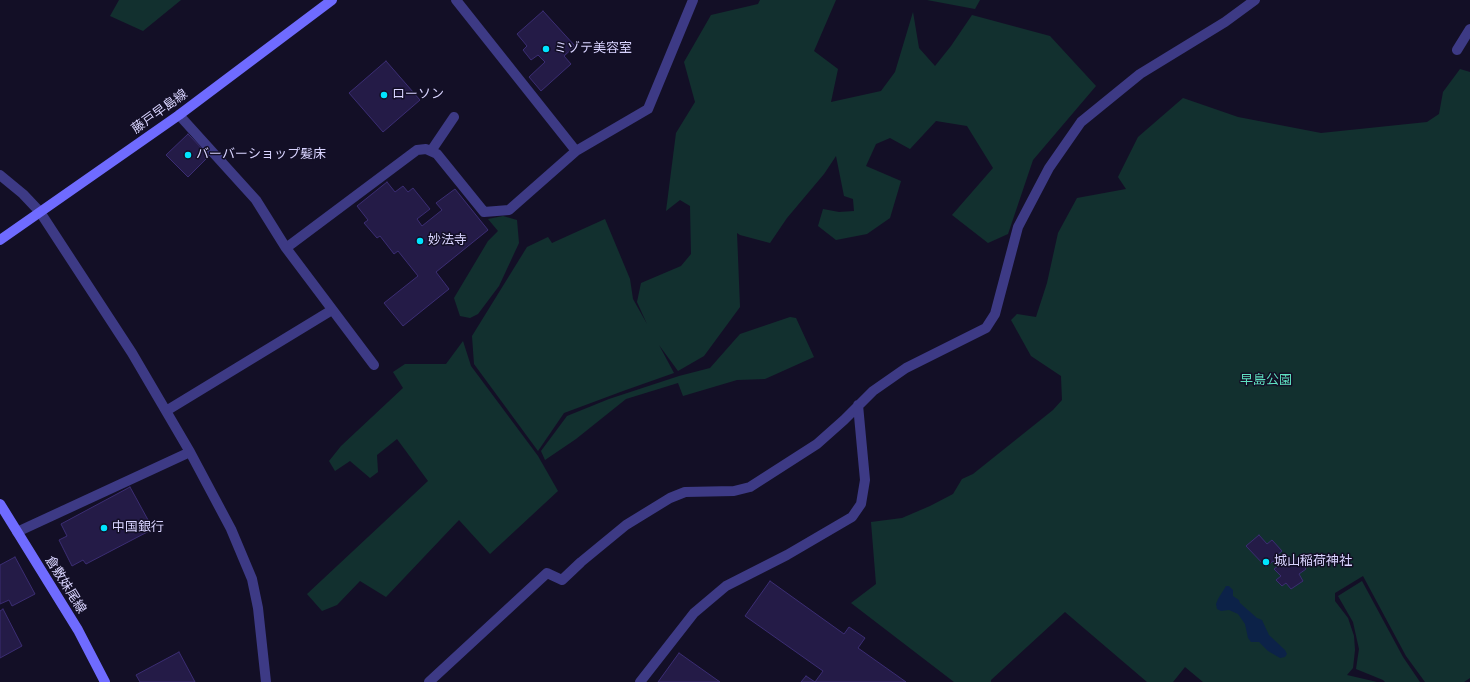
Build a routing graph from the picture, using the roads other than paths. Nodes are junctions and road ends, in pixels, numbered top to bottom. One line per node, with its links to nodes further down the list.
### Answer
1 (332, 0): 7 (main road, 藤戸早島線)
2 (456, 0): 10 (street)
3 (693, 0): 10 (street)
4 (1255, 0): 17 (street)
5 (1470, 29): 6 (street)
6 (1457, 50)
7 (179, 114): 12 (main road, 藤戸早島線); 14 (street)
8 (454, 118): 9 (street)
9 (431, 151): 10 (street); 14 (street)
10 (576, 151)
11 (0, 175): 12 (street)
12 (40, 212): 13 (main road, 藤戸早島線); 18 (street)
13 (0, 240)
14 (286, 248): 15 (street)
15 (332, 310): 16 (street); 18 (street)
16 (374, 365)
17 (858, 405): 24 (street); 25 (street)
18 (166, 411): 19 (street)
19 (190, 452): 21 (street); 23 (street)
20 (0, 504): 21 (main road, 倉敷妹尾線)
21 (17, 532): 22 (main road, 倉敷妹尾線)
22 (105, 682)
23 (266, 682)
24 (429, 682)
25 (640, 682)

